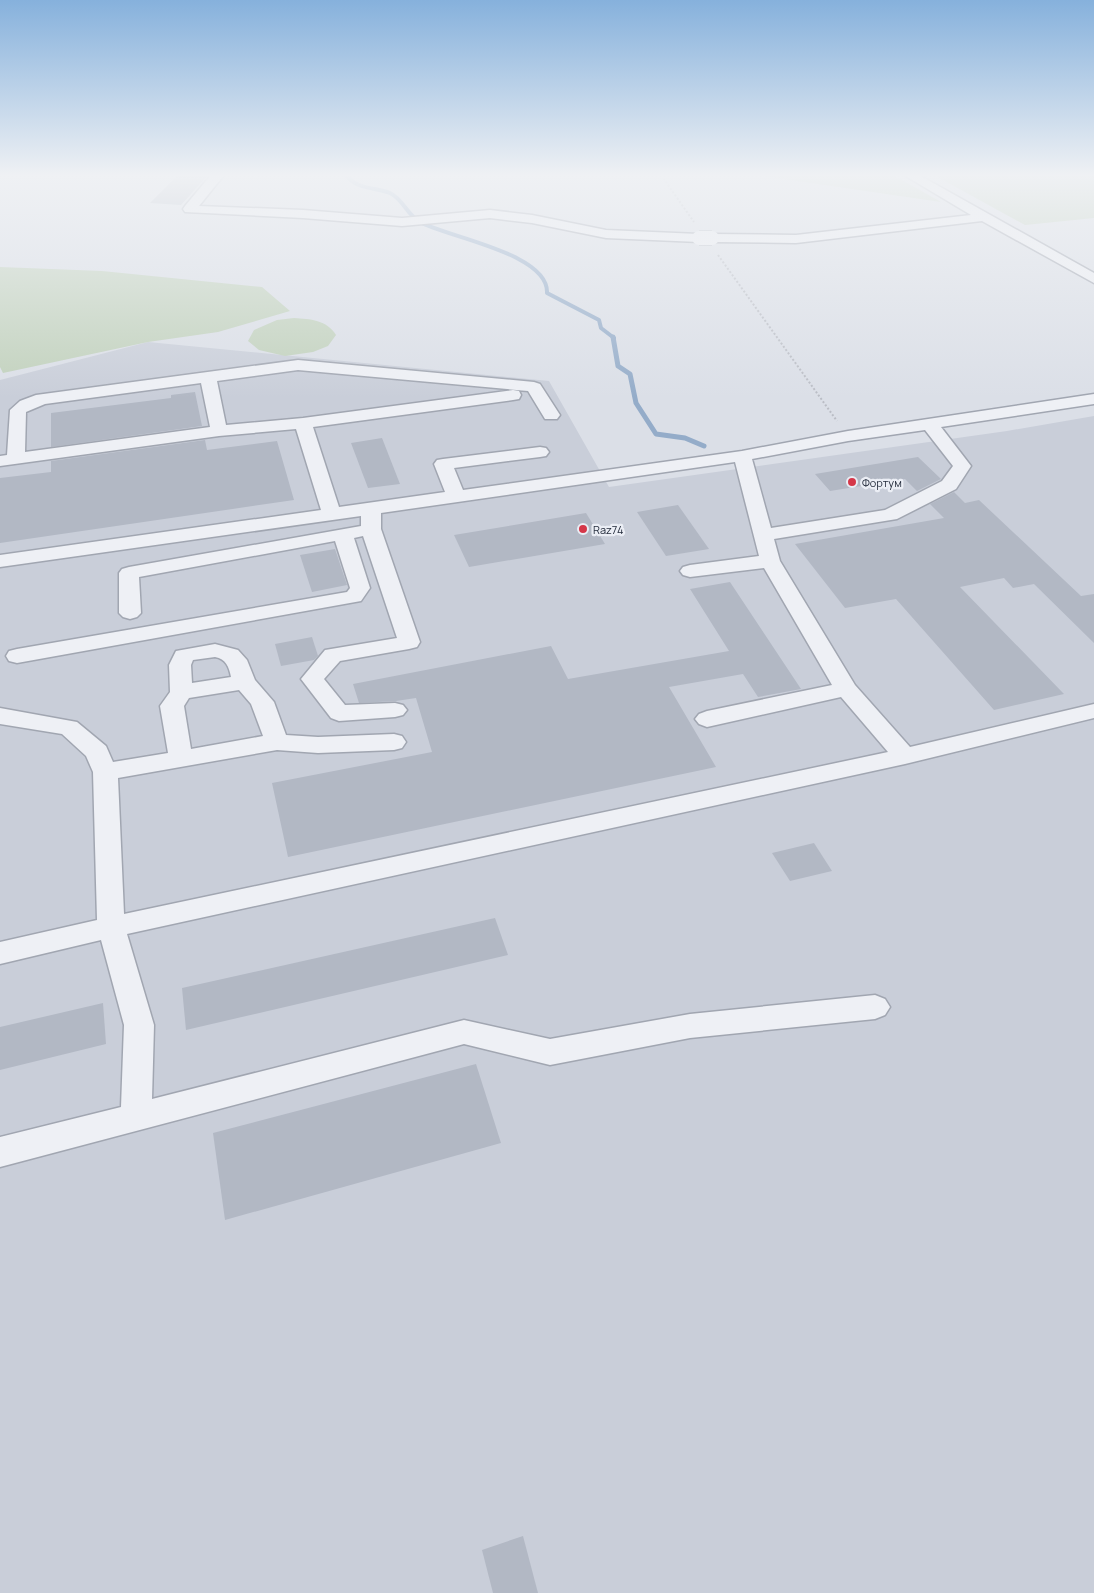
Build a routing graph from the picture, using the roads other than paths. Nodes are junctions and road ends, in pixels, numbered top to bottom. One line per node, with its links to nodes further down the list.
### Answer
1 (1042, 249): 2 (street)
2 (1094, 279)
3 (208, 377): 4 (street); 9 (street); 12 (street)
4 (537, 392): 6 (street); 7 (street)
5 (1094, 399): 8 (street)
6 (551, 415)
7 (303, 423): 9 (street); 14 (street)
8 (930, 424): 11 (street); 17 (street)
9 (219, 431): 12 (street)
10 (540, 452): 13 (street)
11 (742, 456): 13 (street); 17 (street)
12 (8, 460)
13 (456, 496): 15 (street)
14 (331, 513): 15 (street); 18 (street)
15 (371, 518): 16 (street); 26 (street)
16 (343, 535): 21 (street); 22 (street)
17 (763, 535): 19 (street)
18 (0, 561)
19 (770, 561): 20 (street); 24 (street)
20 (690, 571)
21 (130, 613)
22 (17, 656)
23 (244, 682): 25 (street); 25 (street); 30 (street)
24 (846, 689): 29 (street); 32 (street)
25 (181, 692): 33 (street)
26 (395, 710)
27 (1094, 711): 32 (street)
28 (0, 716): 34 (street)
29 (707, 719)
30 (277, 742): 31 (street); 33 (street)
31 (394, 742)
32 (905, 756): 35 (street)
33 (181, 758): 34 (street)
34 (105, 772): 35 (street)
35 (111, 927): 36 (street); 38 (street)
36 (0, 953)
37 (876, 1007): 38 (street)
38 (136, 1116): 39 (street)
39 (0, 1152)

